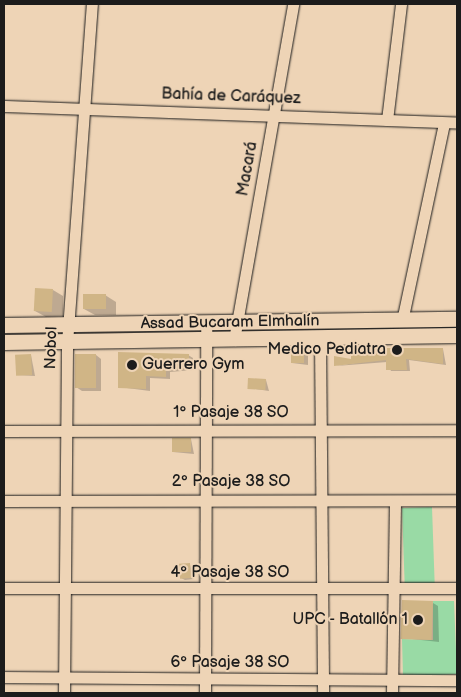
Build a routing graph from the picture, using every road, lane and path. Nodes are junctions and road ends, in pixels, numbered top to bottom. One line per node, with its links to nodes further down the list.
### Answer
1 (92, 4): 5 (street, Nobol)
2 (293, 4): 6 (street, Macará)
3 (401, 4): 7 (street)
4 (4, 106): 5 (street, Bahía de Caráquez)
5 (84, 108): 6 (street, Bahía de Caráquez); 15 (street, Nobol)
6 (275, 114): 7 (street, Bahía de Caráquez); 12 (street, Macará)
7 (387, 120): 8 (street, Bahía de Caráquez)
8 (444, 123): 9 (street, Bahía de Caráquez); 11 (street)
9 (457, 124)
10 (457, 319): 11 (main road)
11 (402, 320): 12 (main road)
12 (237, 323): 13 (main road); 19 (street, Macará)
13 (206, 324): 15 (main road); 18 (street)
14 (4, 325): 15 (main road)
15 (69, 325): 21 (street, Nobol)
16 (456, 338): 17 (main road, Assad Bucaram Elmhalín)
17 (320, 339): 19 (main road, Assad Bucaram Elmhalín); 24 (street)
18 (206, 340): 19 (main road, Assad Bucaram Elmhalín); 21 (main road, Assad Bucaram Elmhalín); 22 (street)
19 (234, 340)
20 (4, 342): 21 (main road, Assad Bucaram Elmhalín)
21 (67, 342): 23 (street, Nobol)
22 (203, 428): 23 (street, 1º Pasaje 38 SO); 24 (street, 1º Pasaje 38 SO); 27 (street)
23 (68, 430): 26 (street, 1º Pasaje 38 SO); 28 (street, Nobol)
24 (321, 430): 25 (street, 1º Pasaje 38 SO); 29 (street)
25 (457, 430)
26 (4, 431)
27 (204, 497): 28 (street, 2º Pasaje 38 SO); 29 (street, 2º Pasaje 38 SO); 38 (street)
28 (67, 499): 31 (street, 2º Pasaje 38 SO); 35 (street, Nobol)
29 (321, 499): 32 (street, 2º Pasaje 38 SO); 36 (street)
30 (457, 500): 32 (street, 2º Pasaje 38 SO)
31 (4, 501)
32 (395, 501): 33 (street)
33 (394, 587): 36 (street, 4º Pasaje 38 SO); 37 (street, 4º Pasaje 38 SO); 44 (street)
34 (4, 588): 35 (street, 4º Pasaje 38 SO)
35 (65, 588): 38 (street, 4º Pasaje 38 SO); 40 (street, Nobol)
36 (322, 588): 38 (street, 4º Pasaje 38 SO); 41 (street)
37 (457, 588)
38 (203, 590): 42 (street)
39 (4, 677): 40 (street, 6º Pasaje 38 SO)
40 (64, 678): 42 (street, 6º Pasaje 38 SO); 45 (street, Nobol)
41 (323, 678): 42 (street, 6º Pasaje 38 SO); 44 (street, 6º Pasaje 38 SO); 47 (street)
42 (204, 680): 46 (street)
43 (457, 680): 44 (street, 6º Pasaje 38 SO)
44 (392, 681): 48 (street)
45 (64, 693)
46 (205, 693)
47 (323, 693)
48 (392, 693)

